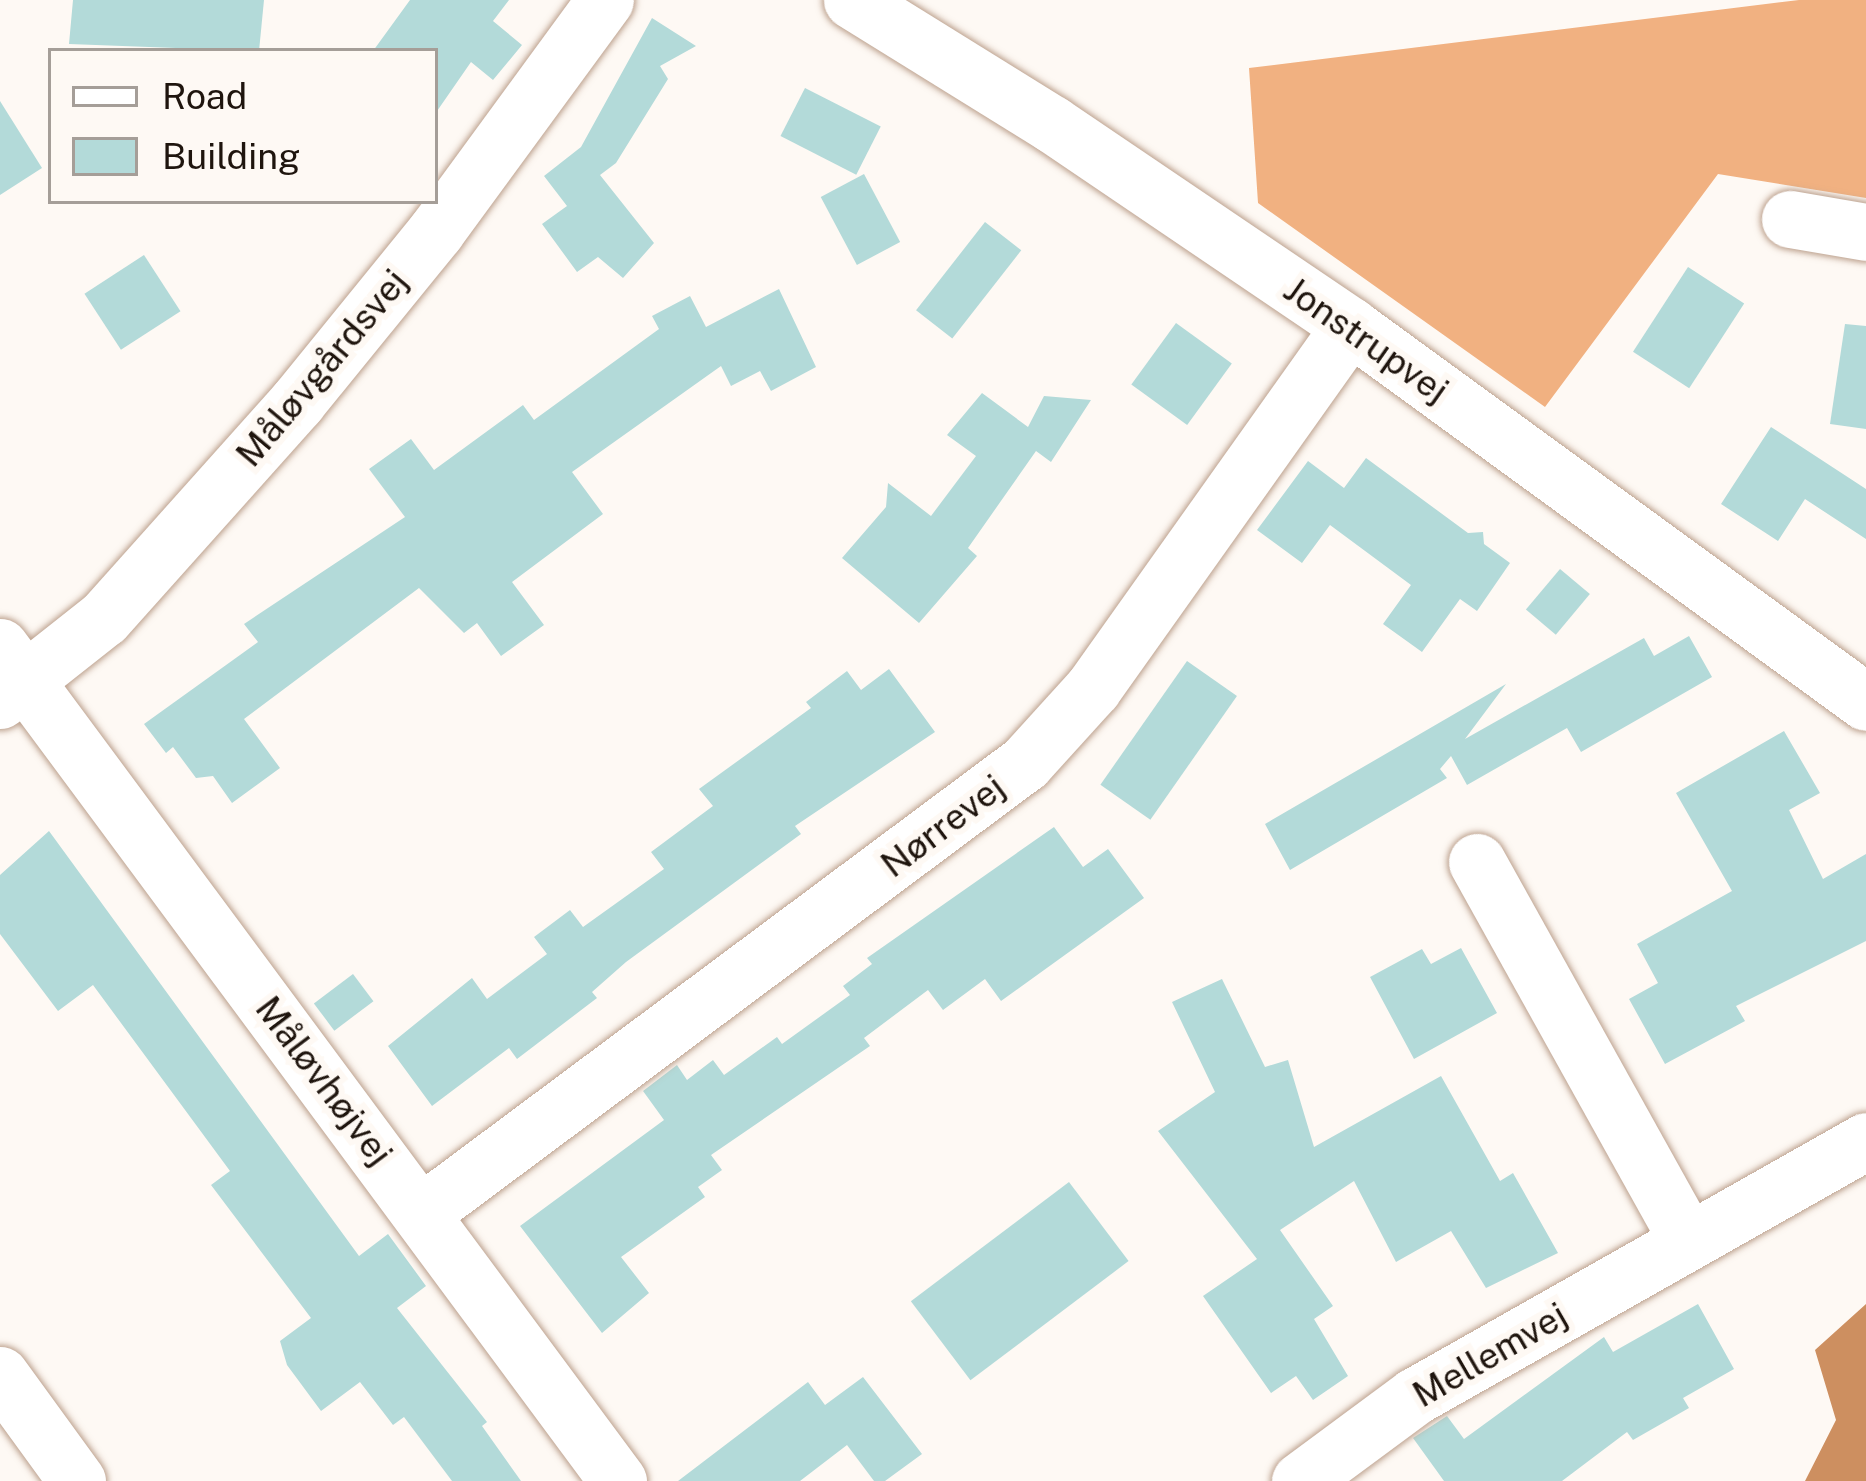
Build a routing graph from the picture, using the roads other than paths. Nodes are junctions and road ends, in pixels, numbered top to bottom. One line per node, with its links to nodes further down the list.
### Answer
1 (605, 0): 6 (street, Måløvgårdsvej)
2 (852, 0): 5 (street, Jonstrupvej)
3 (1790, 219): 4 (street)
4 (1866, 232)
5 (1350, 326): 7 (street, Jonstrupvej); 10 (street, Nørrevej)
6 (9, 677): 10 (street, Måløvhøjvej)
7 (1866, 701)
8 (1477, 862): 11 (street)
9 (1866, 1141): 11 (street, Mellemvej)
10 (422, 1213): 14 (street, Måløvhøjvej)
11 (1687, 1240): 15 (street, Mellemvej)
12 (0, 1376): 13 (street)
13 (77, 1481)
14 (618, 1481)
15 (1300, 1481)

